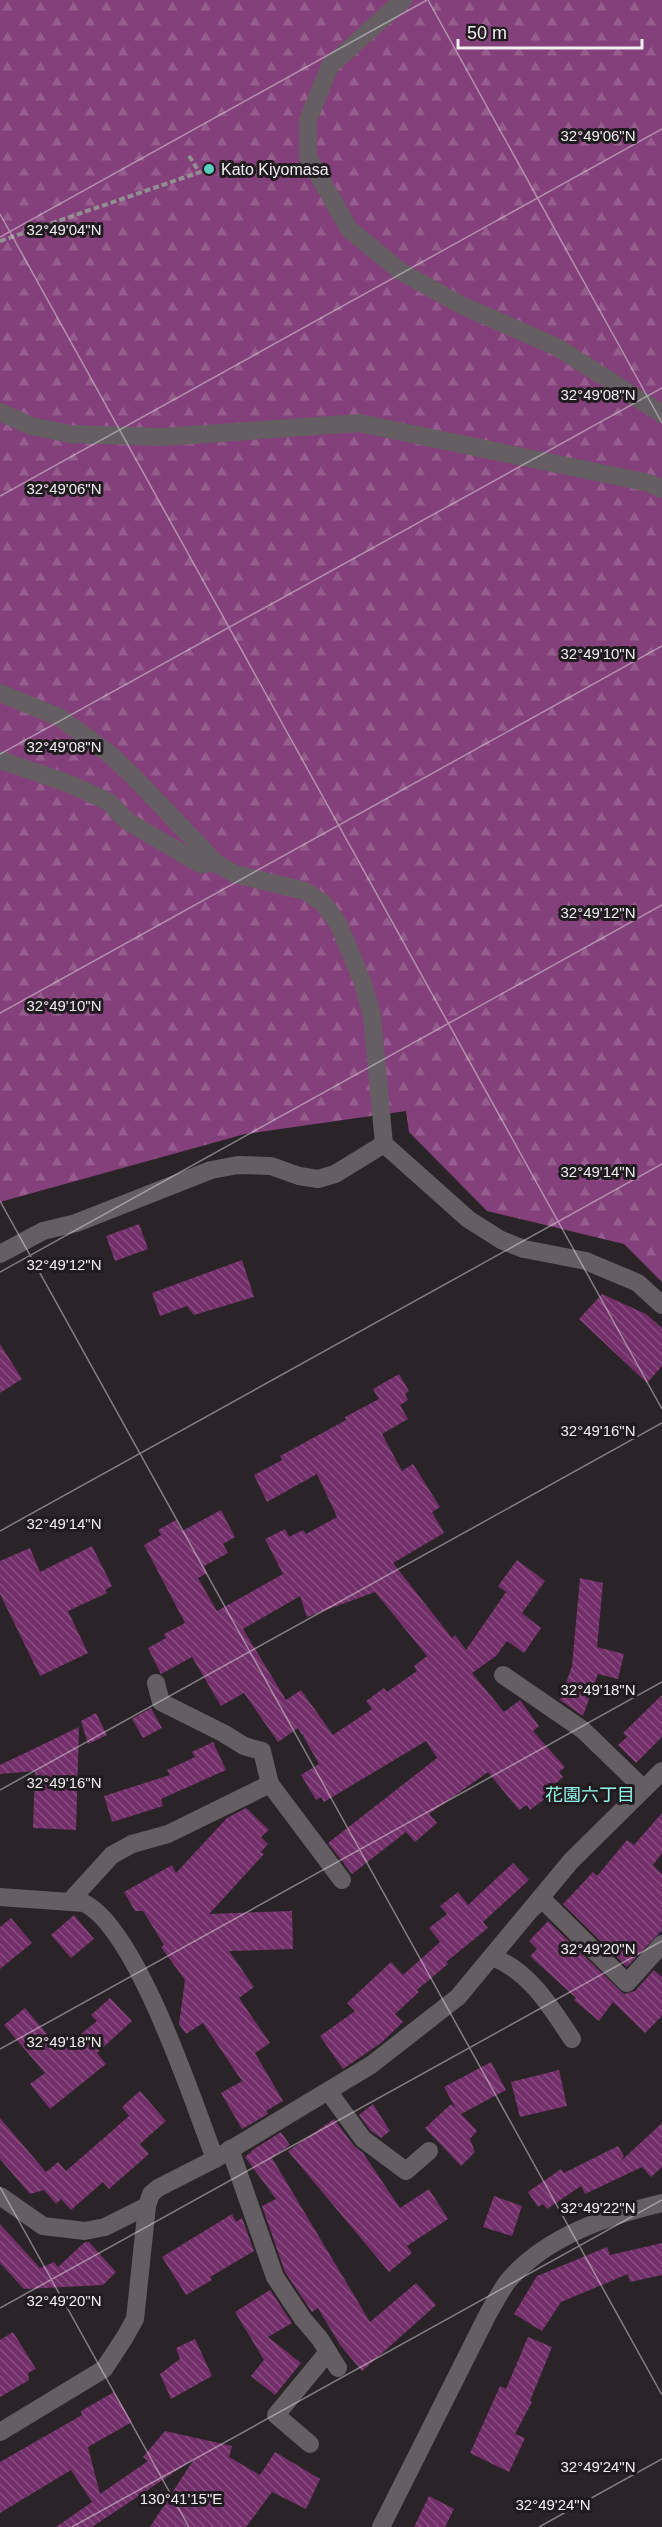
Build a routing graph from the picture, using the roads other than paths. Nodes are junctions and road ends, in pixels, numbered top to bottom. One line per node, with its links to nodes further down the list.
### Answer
1 (404, 0): 3 (street)
2 (0, 412): 4 (street)
3 (662, 414)
4 (662, 489)
5 (0, 693): 7 (street)
6 (0, 760): 7 (street)
7 (216, 863): 8 (street)
8 (384, 1144): 9 (street); 10 (street)
9 (0, 1254)
10 (662, 1305)
11 (503, 1675): 15 (street)
12 (156, 1683): 14 (street)
13 (662, 1771): 15 (street)
14 (270, 1784): 16 (street); 19 (street)
15 (644, 1789): 18 (street)
16 (342, 1880)
17 (0, 1897): 19 (street)
18 (541, 1898): 20 (street); 21 (street)
19 (70, 1901): 25 (street)
20 (662, 1944)
21 (493, 1957): 22 (street); 23 (street)
22 (572, 2039)
23 (328, 2091): 24 (street); 25 (street)
24 (429, 2151)
25 (222, 2154): 28 (street); 29 (street)
26 (0, 2196): 28 (street)
27 (662, 2203): 33 (street)
28 (147, 2206): 31 (street)
29 (328, 2352): 30 (street); 32 (street)
30 (338, 2368)
31 (0, 2432)
32 (310, 2444)
33 (381, 2527)

